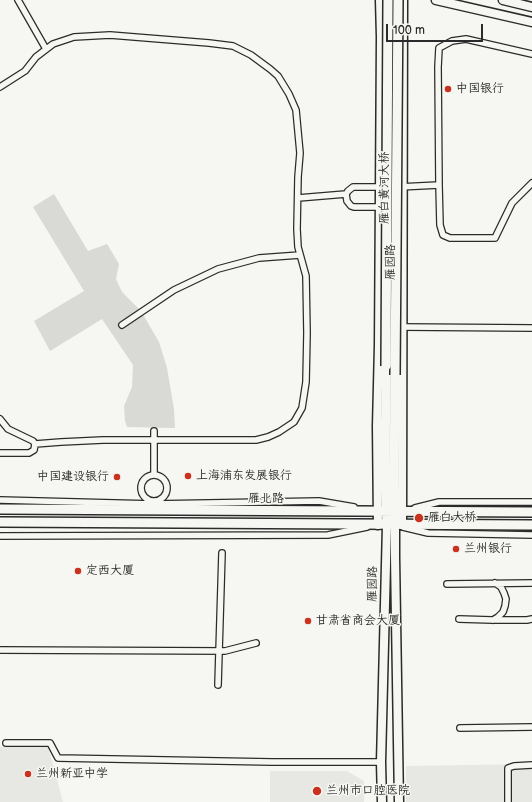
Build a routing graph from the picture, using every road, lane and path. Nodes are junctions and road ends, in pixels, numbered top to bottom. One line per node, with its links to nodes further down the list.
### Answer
1 (18, 0): 10 (street)
2 (380, 0): 15 (main road, 雁园路)
3 (388, 0): 24 (main road, 雁白黄河大桥, bridge)
4 (398, 0): 25 (main road, 雁白黄河大桥, bridge)
5 (403, 0): 16 (main road, 雁园路)
6 (436, 0): 9 (main road)
7 (503, 0): 8 (main road)
8 (532, 7)
9 (532, 22)
10 (46, 49): 12 (street); 18 (street)
11 (532, 54): 14 (street)
12 (0, 87)
13 (532, 182): 14 (street)
14 (439, 185): 16 (street)
15 (380, 187): 16 (street); 17 (street); 19 (main road, 雁园路)
16 (403, 187): 22 (main road, 雁园路)
17 (346, 194): 18 (street); 19 (street)
18 (298, 198): 20 (street)
19 (380, 207): 36 (main road, 雁园路)
20 (300, 255): 21 (street); 28 (street)
21 (122, 324)
22 (402, 327): 23 (street); 36 (main road, 雁园路)
23 (532, 328)
24 (386, 366): 36 (main road, 雁园路)
25 (396, 375): 36 (main road, 雁园路)
26 (0, 419): 29 (street)
27 (154, 431): 28 (street)
28 (154, 440): 29 (street); 31 (street)
29 (35, 444): 30 (street)
30 (0, 453)
31 (154, 475): 34 (street); 34 (street)
32 (0, 500): 34 (street)
33 (532, 502): 36 (street)
34 (153, 505): 35 (main road, 雁北路); 36 (main road, 雁北路); 39 (street)
35 (0, 509)
36 (391, 512): 37 (main road, 雁北路); 40 (main road, 雁园路); 40 (main road, 雁园路)
37 (532, 512)
38 (0, 522): 39 (main road, 雁北路)
39 (152, 523): 40 (main road, 雁北路)
40 (391, 525): 41 (main road, 雁北路); 42 (street); 43 (street); 58 (main road, 雁园路); 61 (main road, 雁园路)
41 (532, 526)
42 (532, 535)
43 (0, 536)
44 (222, 553): 53 (street)
45 (495, 583): 46 (street); 47 (street); 50 (street)
46 (532, 583)
47 (447, 584)
48 (460, 619): 50 (street)
49 (532, 619): 50 (street)
50 (492, 620)
51 (256, 643): 53 (street)
52 (0, 650): 53 (street)
53 (219, 650): 54 (street)
54 (218, 685)
55 (532, 727): 56 (street)
56 (460, 728)
57 (6, 743): 58 (street)
58 (382, 762): 60 (main road, 雁园路)
59 (532, 765): 62 (street)
60 (382, 802)
61 (399, 802)
62 (508, 802)

